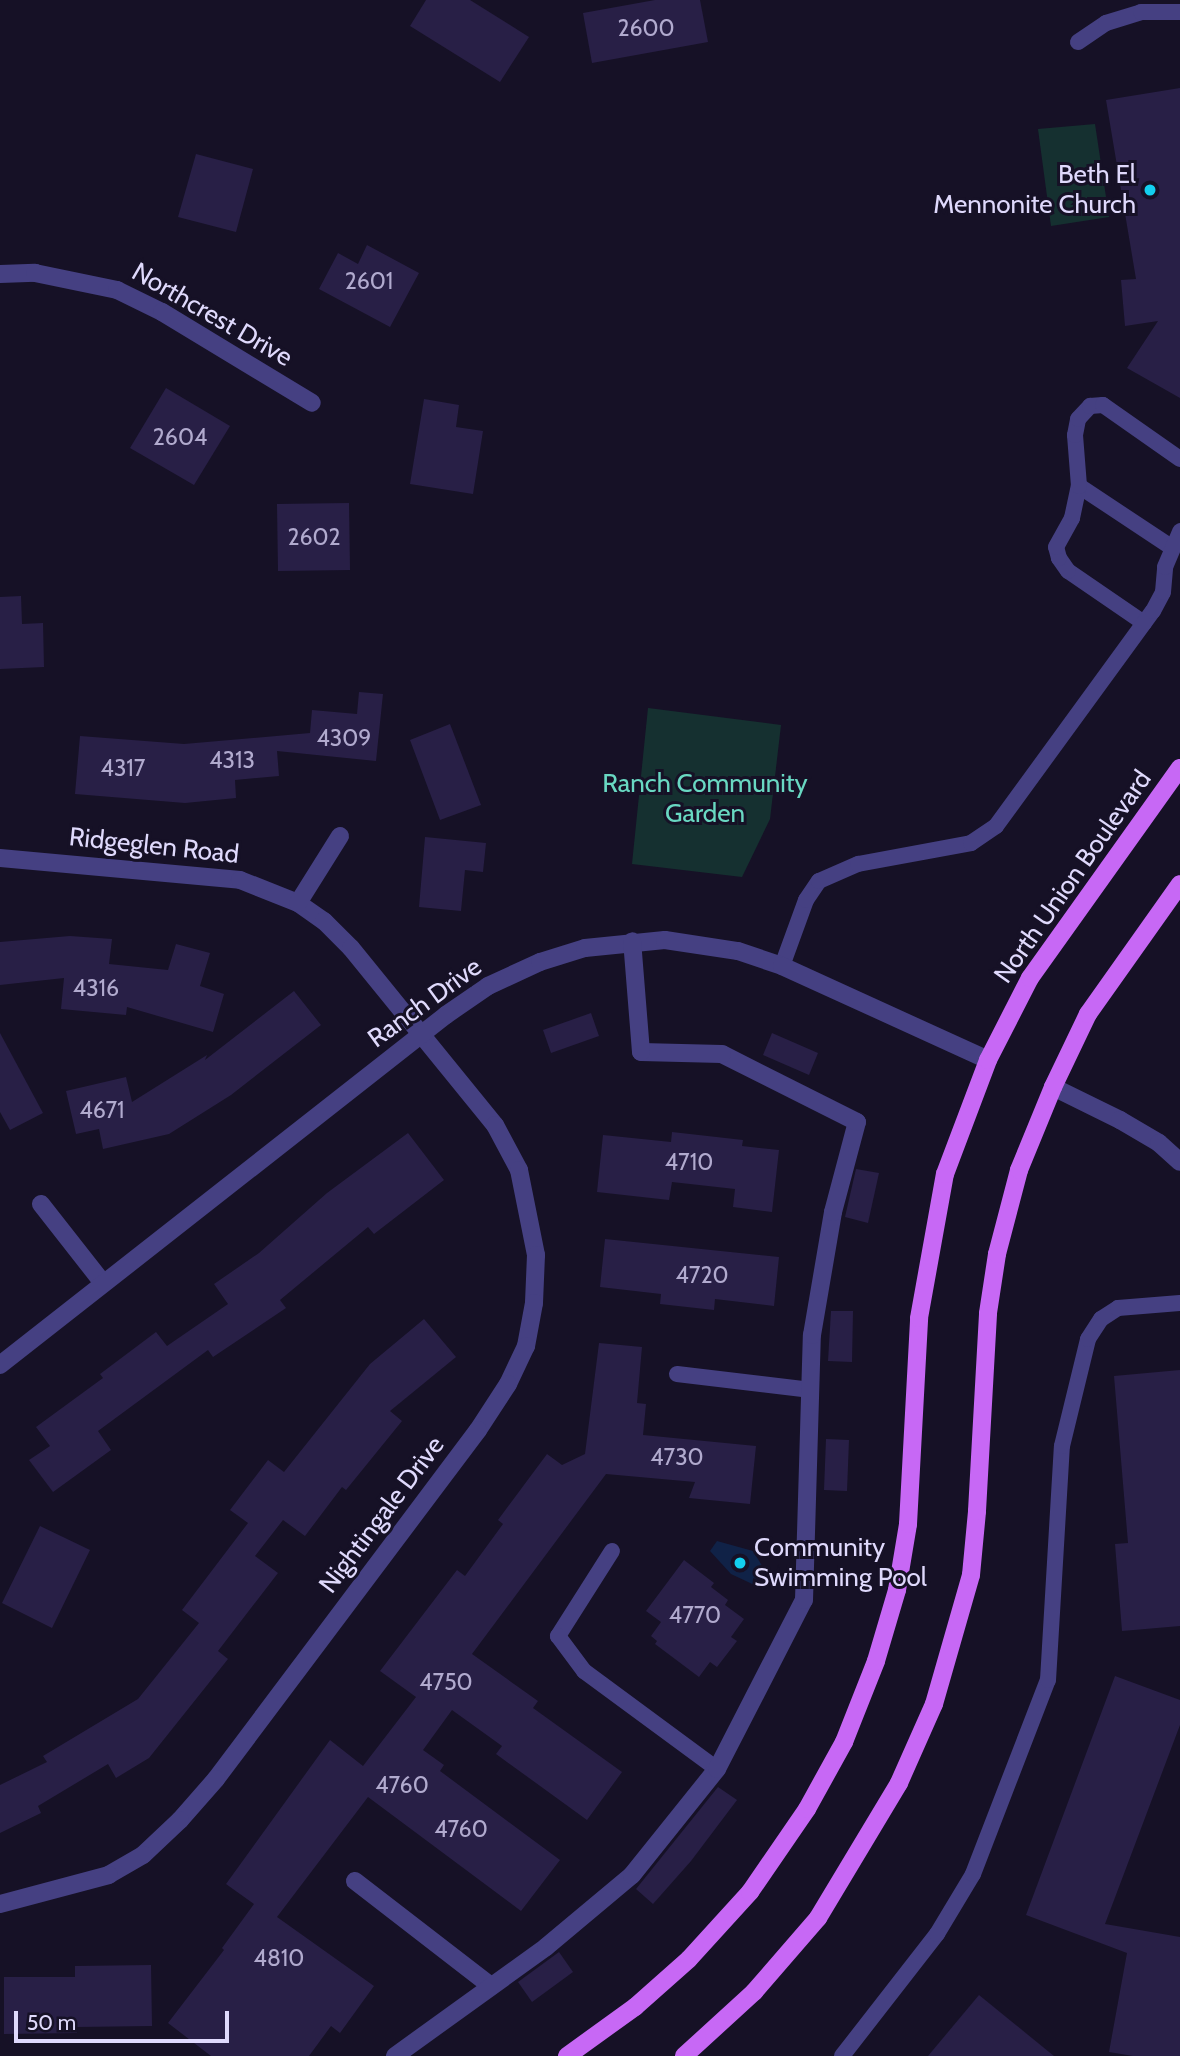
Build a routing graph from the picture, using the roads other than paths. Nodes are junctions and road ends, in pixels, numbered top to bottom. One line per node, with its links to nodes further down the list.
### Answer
1 (1180, 12): 2 (lane)
2 (1078, 42)
3 (0, 274): 4 (street, Northcrest Drive)
4 (312, 403)
5 (1180, 458): 6 (lane)
6 (1079, 486): 8 (lane); 9 (lane)
7 (1180, 531): 8 (lane)
8 (1171, 547): 9 (lane)
9 (1144, 623): 16 (lane)
10 (1180, 768): 18 (main road, North Union Boulevard)
11 (340, 836): 14 (street)
12 (0, 858): 14 (street, Ridgeglen Road)
13 (1180, 884): 19 (main road)
14 (298, 903): 17 (street, Ridgeglen Road)
15 (632, 941): 16 (street, Ranch Drive); 17 (street, Ranch Drive); 26 (street)
16 (782, 966): 18 (street, Ranch Drive)
17 (421, 1034): 22 (street, Ranch Drive); 30 (street, Nightingale Drive)
18 (988, 1060): 33 (main road, North Union Boulevard)
19 (1053, 1087): 20 (street); 34 (main road)
20 (1180, 1162)
21 (41, 1204): 22 (street)
22 (103, 1283): 24 (street, Ranch Drive)
23 (1180, 1303): 35 (lane)
24 (0, 1365)
25 (677, 1374): 26 (lane)
26 (811, 1390): 28 (street)
27 (612, 1551): 28 (lane)
28 (717, 1769): 31 (street)
29 (355, 1881): 31 (street)
30 (0, 1904)
31 (491, 1986): 32 (street)
32 (395, 2056)
33 (567, 2056)
34 (684, 2056)
35 (842, 2056)

